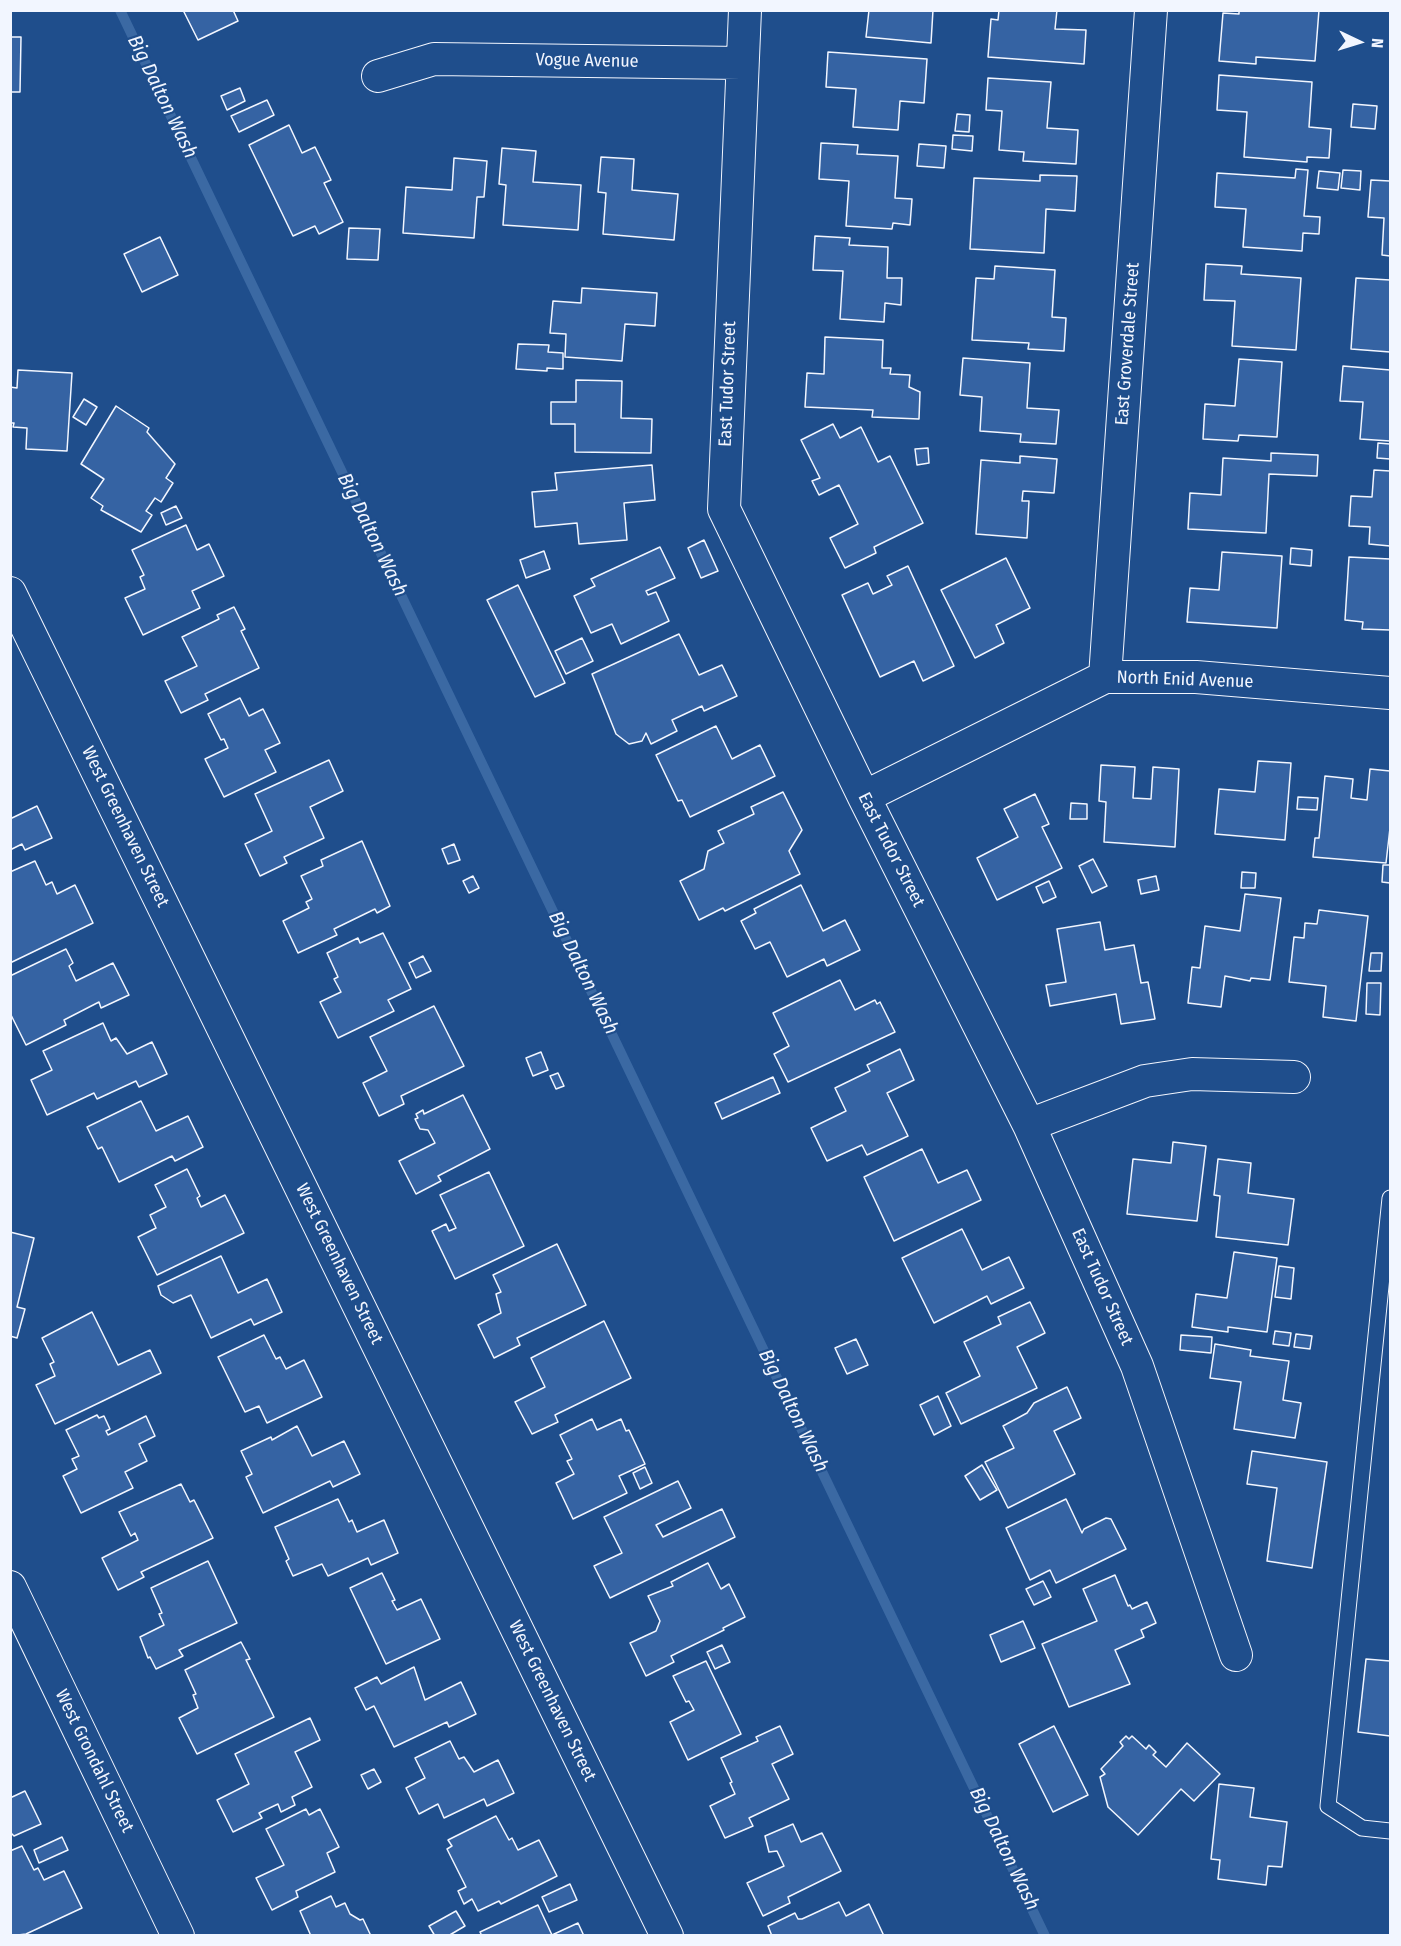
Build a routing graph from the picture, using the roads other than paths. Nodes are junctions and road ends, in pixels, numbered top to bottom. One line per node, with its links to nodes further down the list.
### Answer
1 (745, 10): 3 (street, East Tudor Street)
2 (1151, 10): 6 (street, East Groverdale Street)
3 (741, 63): 4 (street, Vogue Avenue); 8 (street, East Tudor Street)
4 (378, 76)
5 (10, 592): 16 (street, West Greenhaven Street)
6 (1105, 677): 7 (street, North Enid Avenue); 8 (street, North Enid Avenue)
7 (1390, 693)
8 (864, 797): 10 (street, East Tudor Street)
9 (1294, 1077): 10 (street)
10 (1029, 1125): 13 (street, East Tudor Street)
11 (1390, 1198): 14 (lane)
12 (10, 1587): 15 (street, West Grondahl Street)
13 (1236, 1655)
14 (1390, 1831)
15 (178, 1935)
16 (667, 1935)

